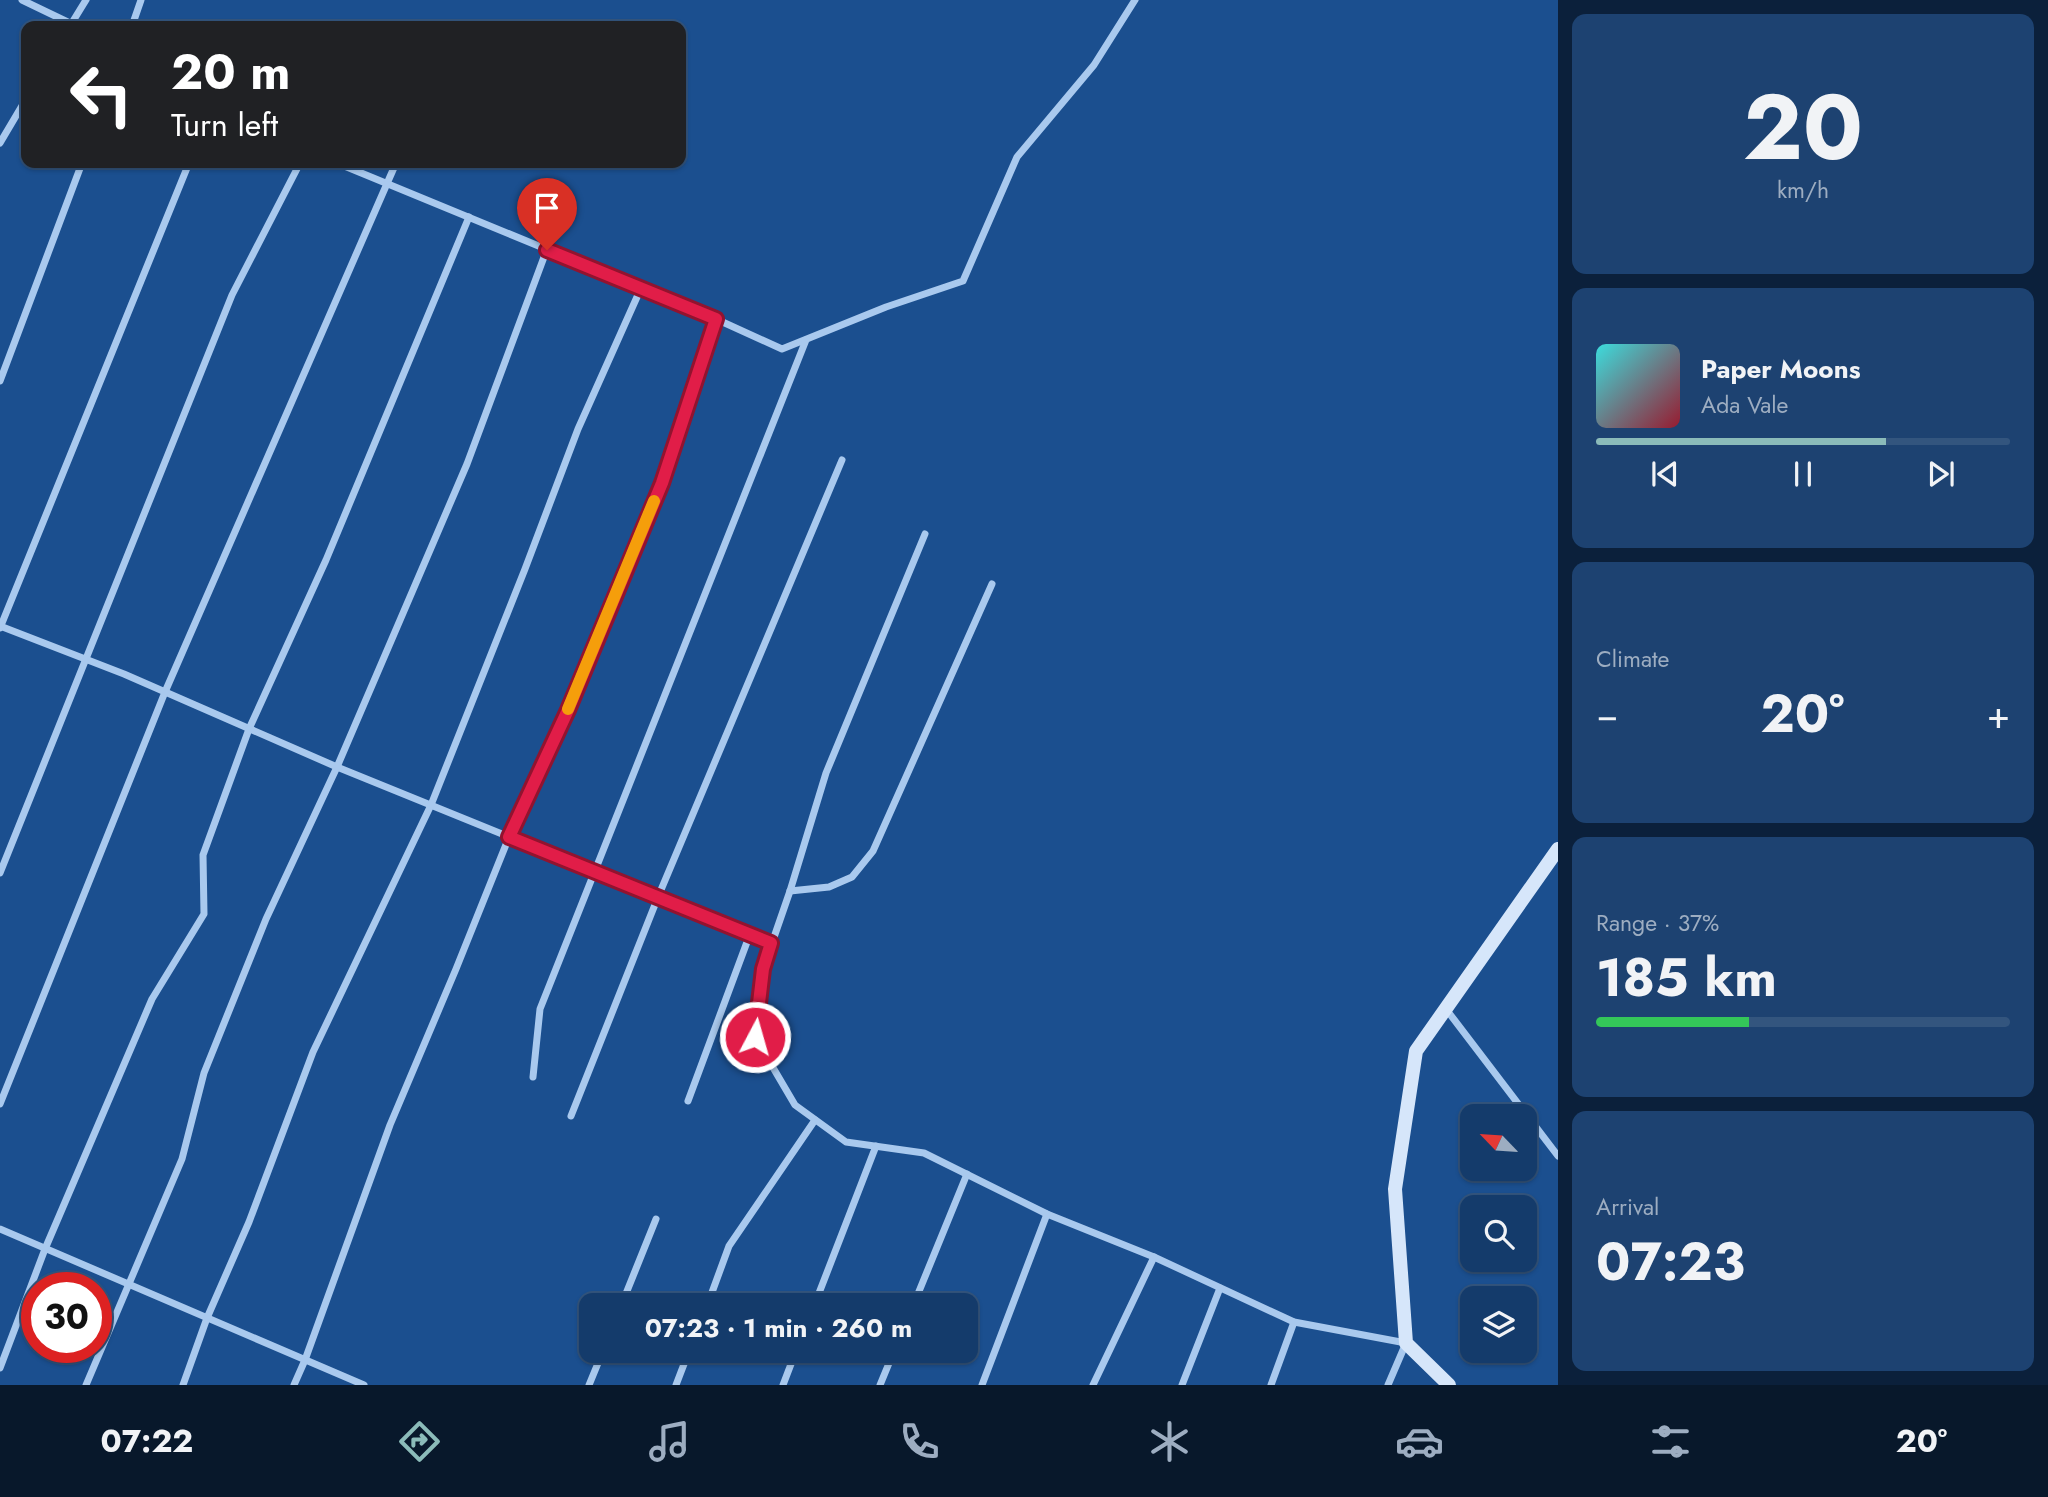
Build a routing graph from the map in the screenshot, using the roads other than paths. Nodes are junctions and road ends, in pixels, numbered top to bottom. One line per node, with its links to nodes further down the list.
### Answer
1 (22, 0): 5 (street)
2 (86, 0): 6 (street)
3 (141, 0): 7 (street)
4 (1135, 0): 20 (street)
5 (63, 21)
6 (76, 21)
7 (134, 21)
8 (21, 107): 9 (street)
9 (0, 143)
10 (80, 168): 21 (street)
11 (186, 168): 25 (street)
12 (297, 168): 26 (street)
13 (349, 168): 15 (street)
14 (394, 168): 15 (street)
15 (386, 184): 16 (street); 27 (street)
16 (470, 218): 17 (street); 28 (street)
17 (547, 250): 18 (street); 29 (street)
18 (641, 288): 19 (street); 30 (street)
19 (716, 319): 20 (street); 31 (street)
20 (806, 340): 33 (street)
21 (0, 381)
22 (842, 460): 36 (street)
23 (925, 534): 35 (street)
24 (992, 584): 35 (street)
25 (0, 627): 26 (street)
26 (87, 660): 27 (street); 34 (street)
27 (165, 692): 28 (street); 42 (street)
28 (249, 729): 29 (street); 51 (street)
29 (337, 767): 30 (street); 53 (street)
30 (431, 805): 31 (street); 59 (street)
31 (509, 837): 33 (street); 62 (street)
32 (1558, 849): 39 (street)
33 (595, 872): 36 (street); 40 (street)
34 (0, 873)
35 (790, 891): 38 (street)
36 (658, 897): 37 (street); 43 (street)
37 (750, 934): 38 (street); 41 (street)
38 (771, 943): 44 (street)
39 (1446, 1009): 46 (street); 61 (street)
40 (533, 1077)
41 (688, 1101)
42 (0, 1104)
43 (571, 1115)
44 (815, 1120): 45 (street); 56 (street)
45 (876, 1146): 47 (street); 57 (street)
46 (1558, 1156)
47 (967, 1174): 48 (street); 58 (street)
48 (1047, 1214): 52 (street); 76 (street)
49 (656, 1219): 55 (street)
50 (0, 1229): 51 (street)
51 (45, 1249): 53 (street); 67 (street)
52 (1154, 1257): 54 (street); 77 (street)
53 (130, 1285): 59 (street); 68 (street)
54 (1220, 1288): 60 (street); 78 (street)
55 (626, 1293)
56 (712, 1293)
57 (819, 1293)
58 (918, 1293)
59 (207, 1318): 62 (street); 69 (street)
60 (1294, 1322): 61 (street); 79 (street)
61 (1406, 1343): 80 (street); 81 (street)
62 (305, 1360): 70 (street); 71 (street)
63 (598, 1363): 72 (street)
64 (685, 1363): 73 (street)
65 (791, 1363): 74 (street)
66 (889, 1363): 75 (street)
67 (0, 1368)
68 (86, 1385)
69 (183, 1385)
70 (294, 1385)
71 (364, 1385)
72 (589, 1385)
73 (676, 1385)
74 (782, 1385)
75 (880, 1385)
76 (982, 1385)
77 (1093, 1385)
78 (1182, 1385)
79 (1271, 1385)
80 (1388, 1385)
81 (1449, 1385)

